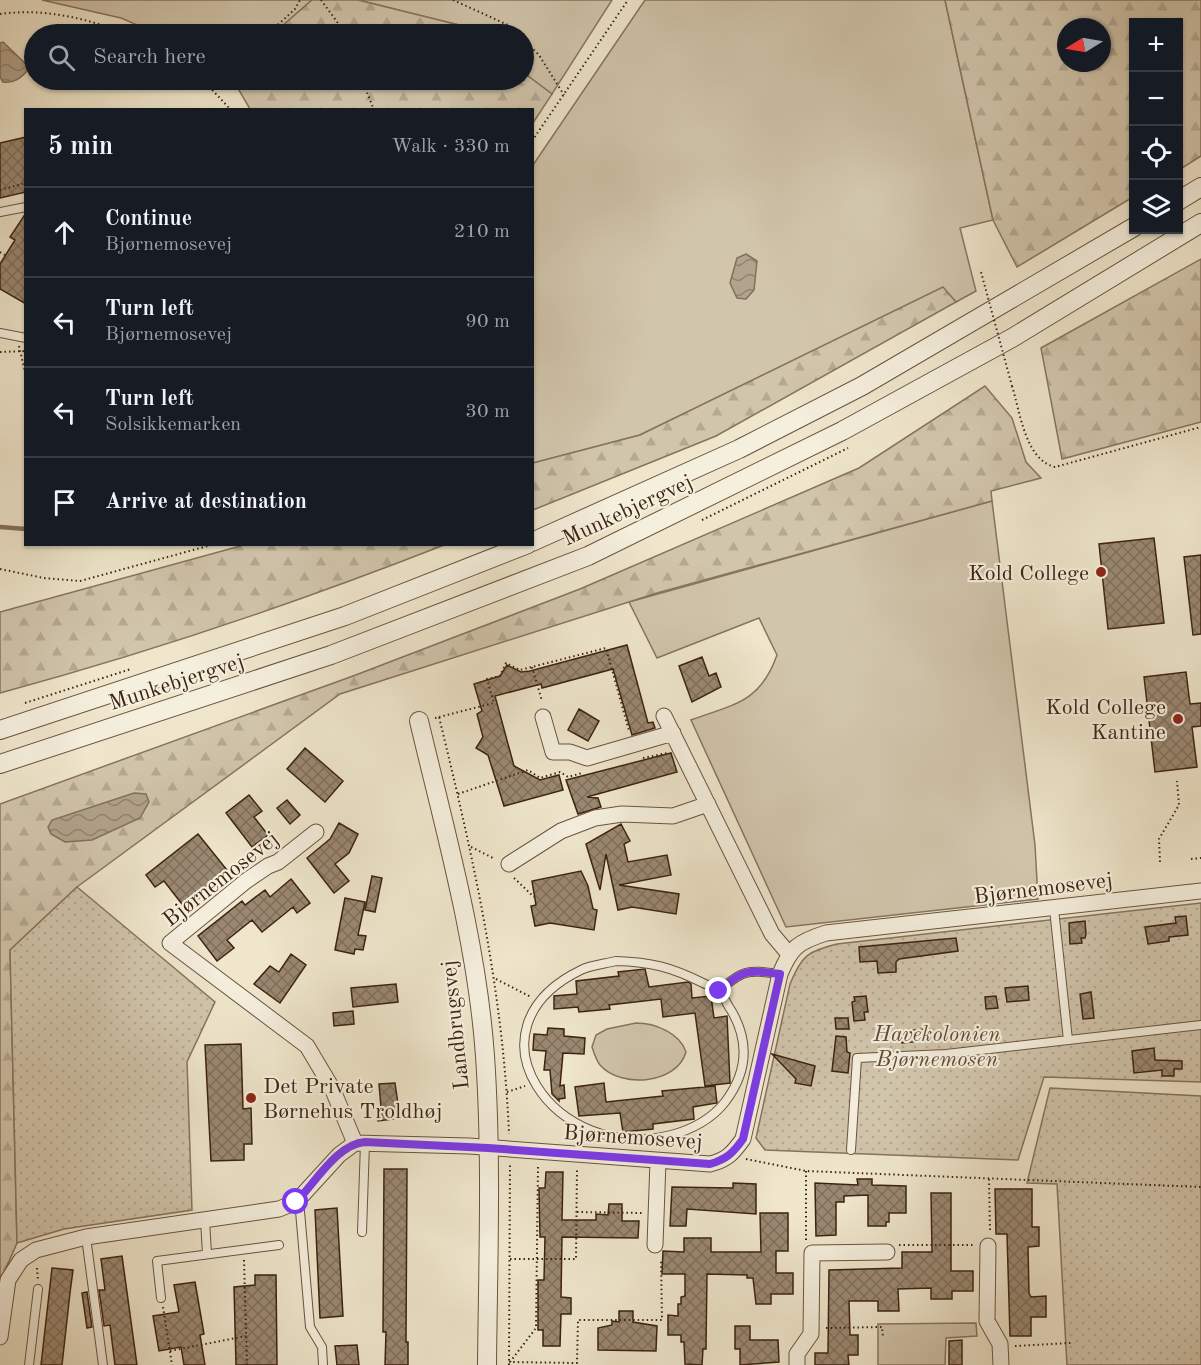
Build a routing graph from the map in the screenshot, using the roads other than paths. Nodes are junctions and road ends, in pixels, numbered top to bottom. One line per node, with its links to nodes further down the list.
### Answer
1 (1201, 188): 2 (street)
2 (1183, 199)
3 (24, 207): 4 (lane)
4 (0, 212)
5 (1201, 223): 16 (street, Munkebjergvej)
6 (1129, 231): 9 (street, Munkebjergvej)
7 (0, 333): 8 (lane)
8 (21, 338)
9 (534, 541)
10 (523, 546): 14 (street, Munkebjergvej)
11 (664, 716): 15 (street)
12 (543, 717): 15 (street)
13 (418, 721): 28 (street, Landbrugsvej)
14 (0, 730)
15 (673, 733): 17 (street)
16 (0, 764)
17 (708, 804): 19 (street); 22 (street)
18 (316, 832): 27 (street, Bjørnemosevej)
19 (509, 864)
20 (1201, 891): 21 (street, Bjørnemosevej)
21 (1054, 909): 22 (street, Bjørnemosevej); 26 (lane)
22 (788, 953): 23 (street, Bjørnemosevej)
23 (780, 974): 24 (lane); 30 (street, Bjørnemosevej)
24 (719, 991): 24 (lane)
25 (1201, 1025): 26 (lane)
26 (1068, 1040): 29 (lane)
27 (360, 1142): 28 (street, Bjørnemosevej); 31 (street); 33 (lane)
28 (488, 1148): 30 (street, Bjørnemosevej); 46 (street, Landbrugsvej)
29 (851, 1150)
30 (658, 1161): 36 (street)
31 (296, 1202): 32 (street); 45 (lane)
32 (205, 1220): 34 (street); 39 (lane)
33 (362, 1232)
34 (86, 1237): 42 (street); 44 (lane)
35 (279, 1245): 39 (lane)
36 (655, 1245)
37 (988, 1246): 48 (street)
38 (887, 1251): 47 (street)
39 (207, 1254): 41 (lane)
40 (38, 1289): 43 (lane)
41 (161, 1298)
42 (0, 1337)
43 (29, 1365)
44 (104, 1365)
45 (323, 1365)
46 (487, 1365)
47 (796, 1365)
48 (1001, 1365)

